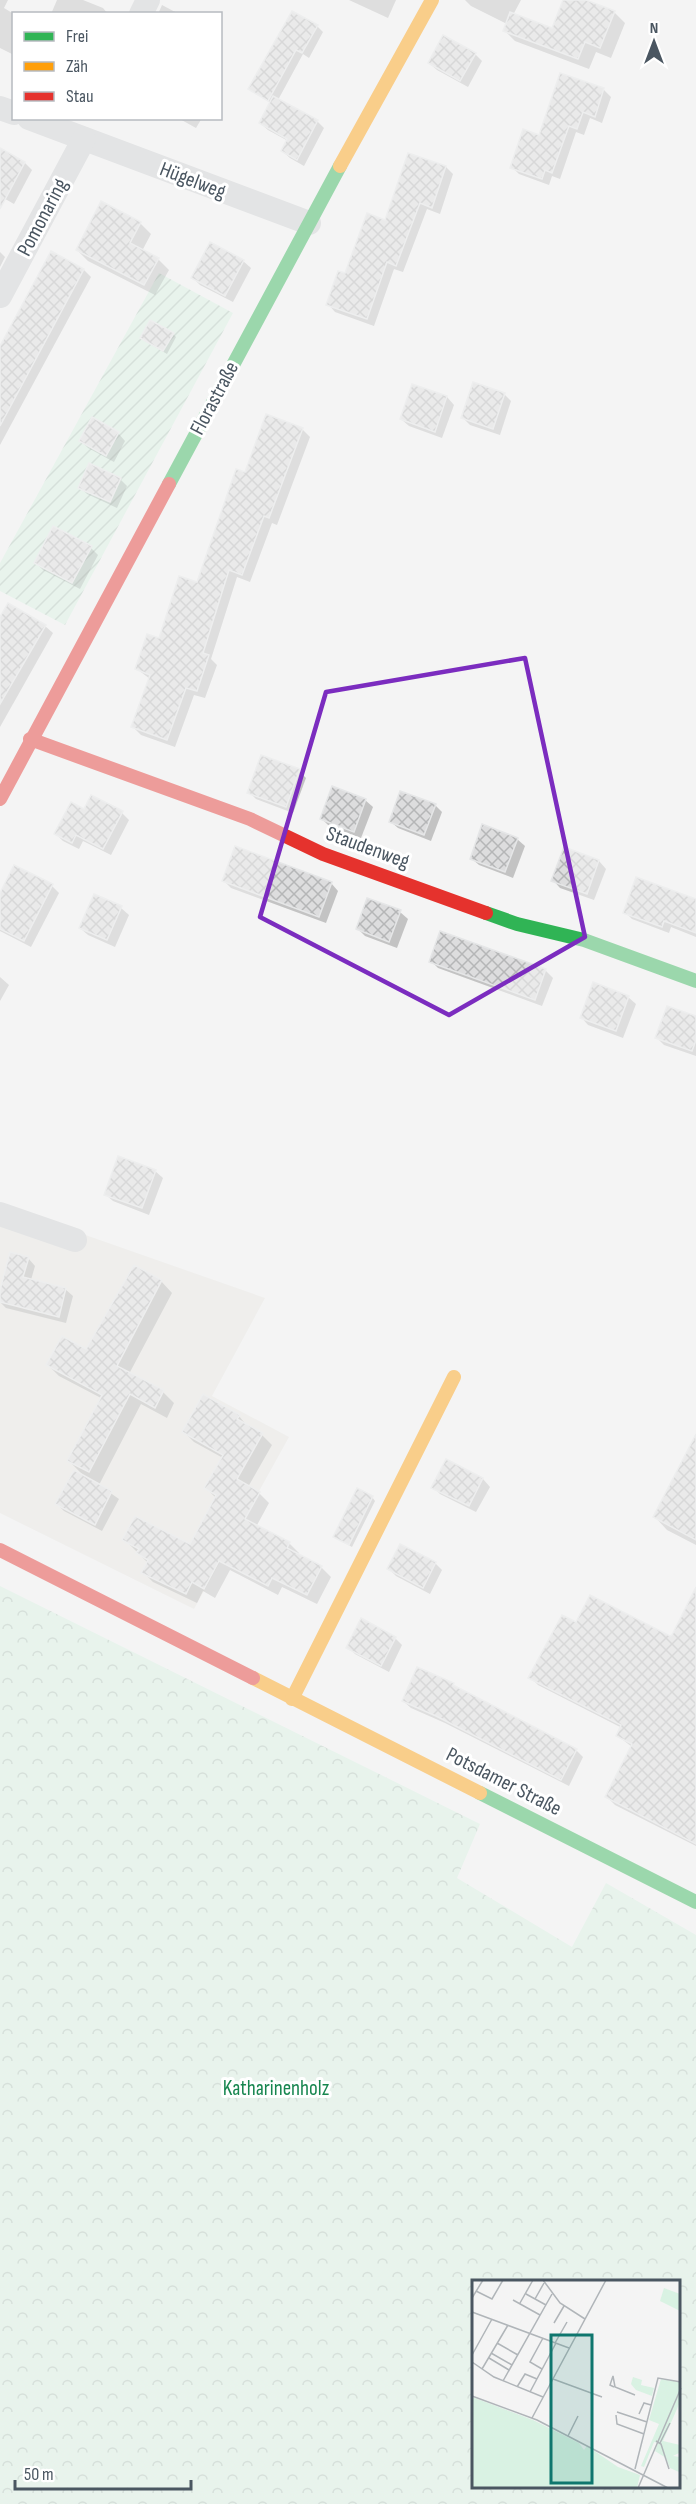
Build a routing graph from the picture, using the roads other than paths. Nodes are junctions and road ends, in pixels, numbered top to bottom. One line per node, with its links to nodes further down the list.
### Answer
1 (432, 0): 4 (street, Florastraße)
2 (36, 120): 3 (street, Hügelweg)
3 (83, 131): 4 (street, Hügelweg); 5 (street, Pomonaring)
4 (309, 223): 6 (street, Florastraße)
5 (0, 296)
6 (30, 739): 7 (street, Florastraße); 8 (street, Staudenweg)
7 (0, 799)
8 (696, 981)
9 (0, 1214): 10 (street)
10 (75, 1240)
11 (454, 1377): 13 (street)
12 (0, 1550): 13 (street, Potsdamer Straße)
13 (292, 1699): 14 (street, Potsdamer Straße)
14 (696, 1902)

